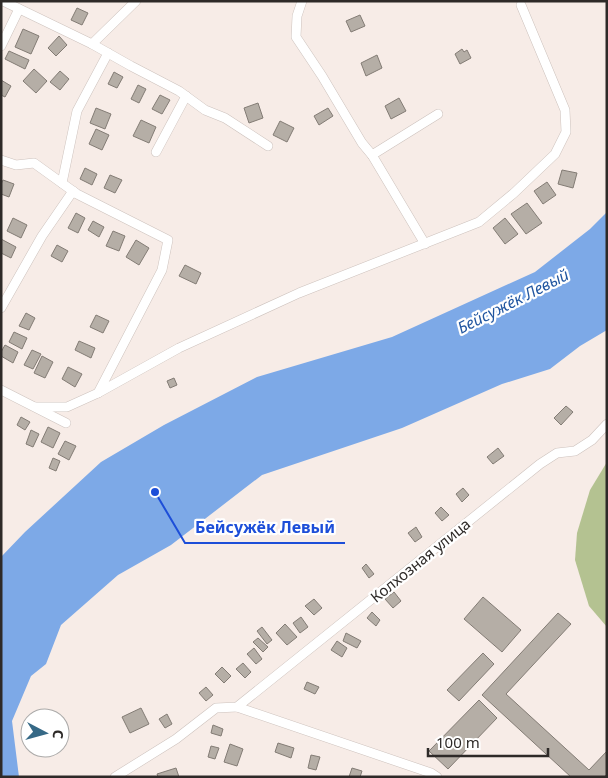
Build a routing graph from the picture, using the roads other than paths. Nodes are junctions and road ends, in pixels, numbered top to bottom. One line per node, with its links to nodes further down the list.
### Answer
1 (3, 1): 5 (street)
2 (136, 1): 6 (street)
3 (302, 1): 13 (street)
4 (521, 5): 17 (street)
5 (20, 9): 6 (street); 7 (street)
6 (92, 44): 8 (street)
7 (1, 46)
8 (108, 53): 9 (street); 15 (street)
9 (186, 96): 11 (street); 12 (street)
10 (438, 114): 13 (street)
11 (268, 146)
12 (156, 152)
13 (372, 155): 17 (street)
14 (1, 160): 15 (street)
15 (62, 183): 16 (street)
16 (73, 191): 18 (street); 20 (street)
17 (425, 244): 20 (street)
18 (1, 308)
19 (1, 390): 21 (street)
20 (98, 393): 21 (street)
21 (36, 407): 22 (street)
22 (66, 423)
23 (607, 424): 24 (street, Колхозная улица)
24 (237, 706): 25 (street, Колхозная улица); 26 (street, Колхозная улица)
25 (115, 777)
26 (437, 777)

